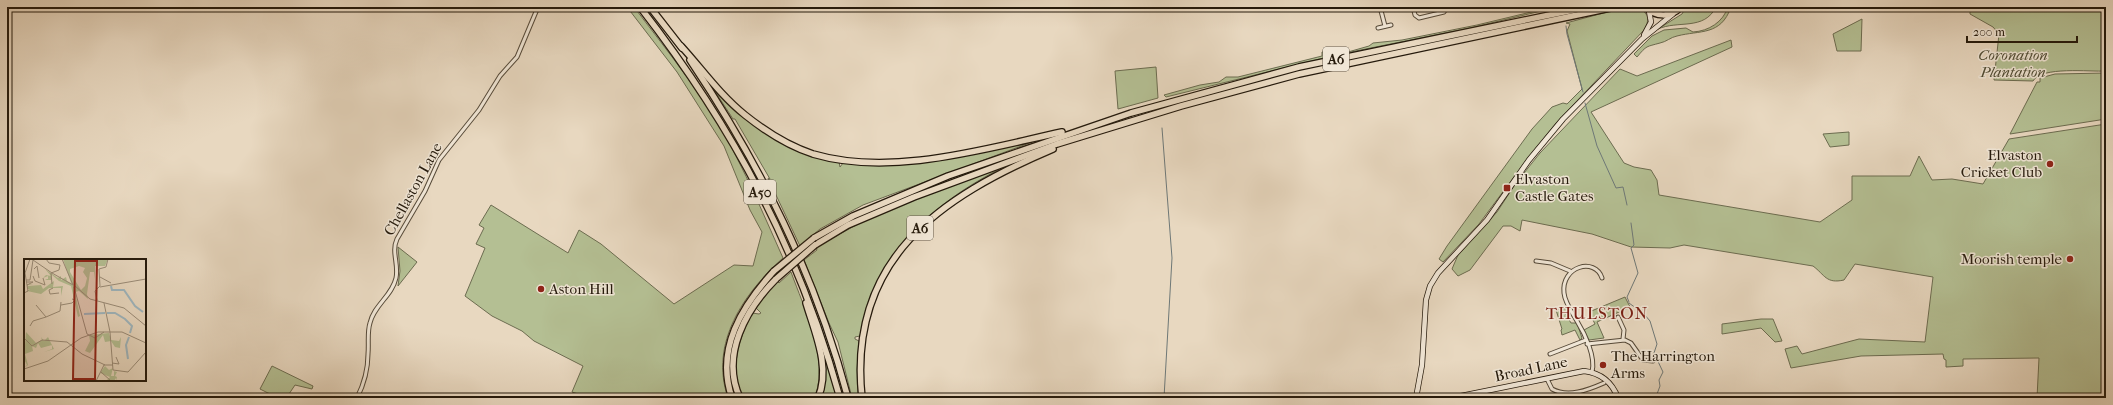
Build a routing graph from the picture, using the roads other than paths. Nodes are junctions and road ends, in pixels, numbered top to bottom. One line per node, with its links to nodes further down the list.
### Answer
1 (538, 7): 36 (street, Chellaston Lane)
2 (640, 7): 22 (highway, A50)
3 (650, 7): 18 (highway, A50)
4 (1380, 7): 15 (street)
5 (1413, 7): 6 (street)
6 (1447, 7)
7 (1568, 7): 13 (street)
8 (1588, 7): 13 (highway, A6)
9 (1615, 7): 20 (highway, A6)
10 (1681, 7): 12 (highway)
11 (1647, 9): 12 (highway); 17 (main road)
12 (1674, 13): 17 (main road)
13 (1538, 18): 19 (highway, A6)
14 (1391, 25): 15 (street)
15 (1384, 26): 16 (street)
16 (1378, 28)
17 (1642, 38): 43 (main road)
18 (680, 46): 19 (highway); 41 (highway, A50)
19 (1088, 126): 37 (highway, A6, bridge)
20 (1081, 137): 38 (highway, bridge); 42 (highway, A6)
21 (1536, 261): 24 (street)
22 (796, 268): 39 (highway); 40 (highway, A50)
23 (1604, 270): 25 (street)
24 (1570, 271): 25 (street); 29 (street)
25 (1599, 272): 26 (street)
26 (1602, 278)
27 (1618, 317): 28 (street)
28 (1624, 339): 30 (street); 32 (street)
29 (1586, 340): 30 (street); 31 (street)
30 (1587, 344): 33 (street)
31 (1550, 354)
32 (1653, 361)
33 (1592, 372): 34 (main road, Broad Lane); 45 (main road)
34 (1547, 379): 35 (street); 44 (main road, Broad Lane)
35 (1604, 383)
36 (357, 398)
37 (732, 398)
38 (740, 398)
39 (818, 398)
40 (840, 398)
41 (848, 398)
42 (862, 398)
43 (1417, 398)
44 (1451, 398)
45 (1618, 398)

